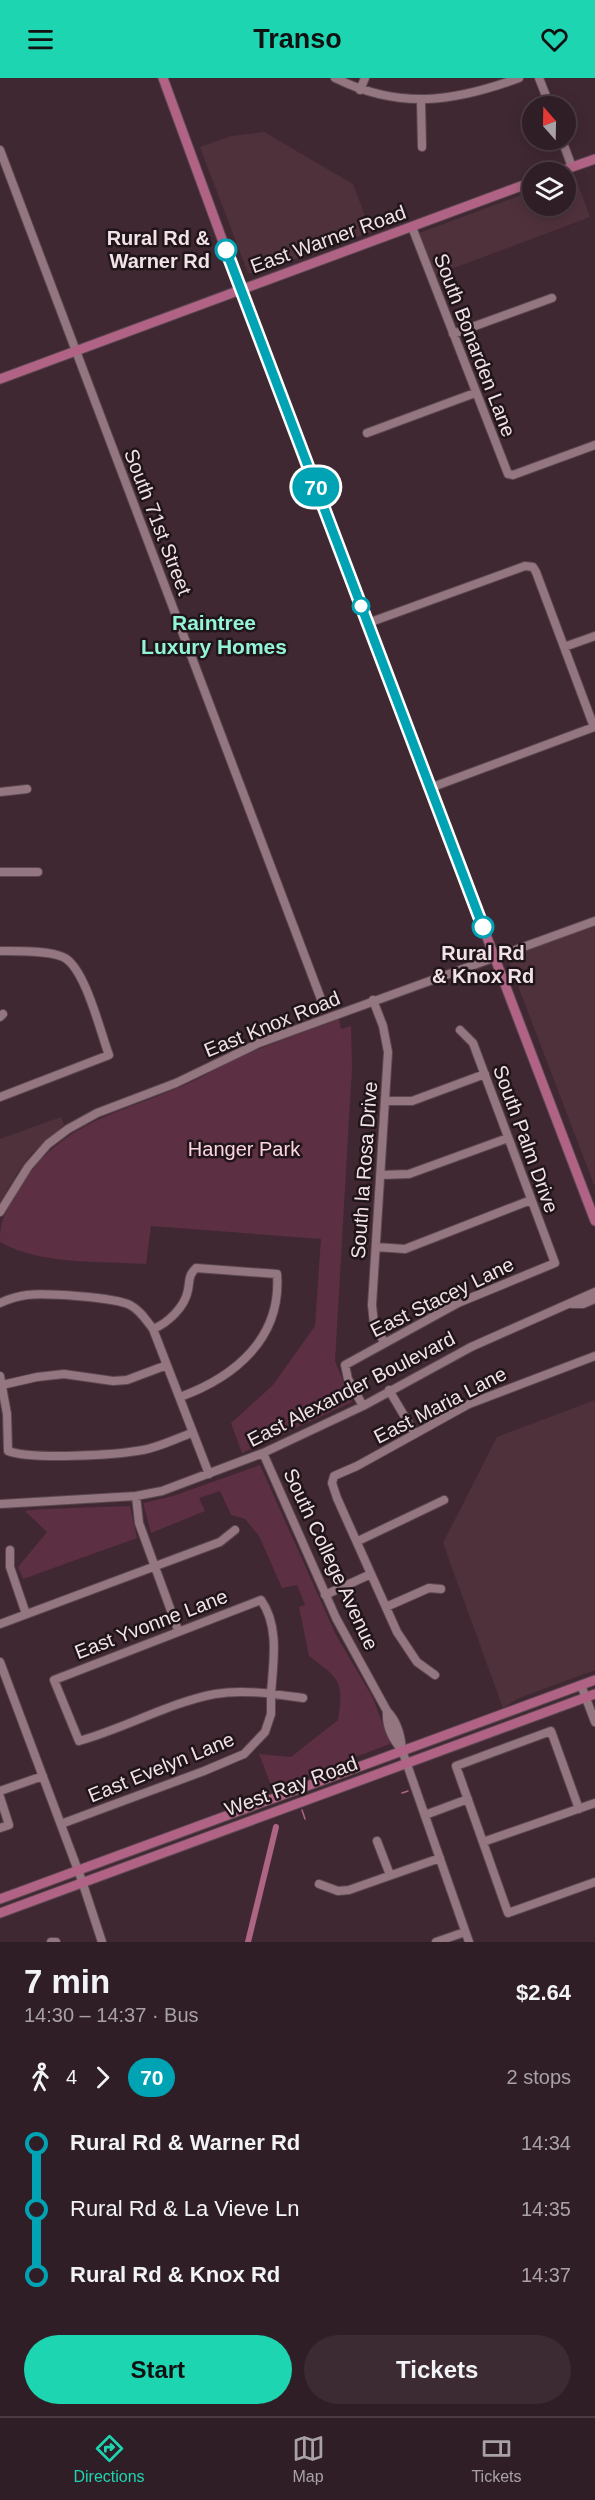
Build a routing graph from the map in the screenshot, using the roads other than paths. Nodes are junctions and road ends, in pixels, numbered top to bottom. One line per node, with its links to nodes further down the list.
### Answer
1 (163, 78): 15 (main road)
2 (335, 78): 6 (street)
3 (365, 78): 6 (street)
4 (519, 78): 8 (street)
5 (539, 78): 7 (street)
6 (360, 90): 8 (street)
7 (546, 96)
8 (421, 100): 9 (street)
9 (422, 147)
10 (0, 150): 18 (street, South 71st Street)
11 (595, 159): 12 (main road)
12 (576, 166)
13 (522, 186): 14 (main road, East Warner Road)
14 (412, 226): 15 (main road, East Warner Road); 17 (street, South Bonarden Lane)
15 (241, 291): 18 (main road, East Warner Road); 23 (main road)
16 (552, 298): 17 (street)
17 (453, 334): 20 (street, South Bonarden Lane)
18 (75, 351): 19 (main road, East Warner Road); 36 (street, South 71st Street)
19 (0, 379)
20 (475, 393): 21 (street); 22 (street, South Bonarden Lane)
21 (367, 433)
22 (595, 445)
23 (368, 623): 25 (street); 27 (main road)
24 (595, 636): 25 (street)
25 (564, 647): 26 (street)
26 (594, 727): 27 (street)
27 (430, 788): 34 (main road)
28 (27, 789): 29 (street)
29 (0, 792)
30 (0, 872): 31 (street)
31 (38, 872)
32 (595, 921): 34 (street, East Knox Road)
33 (0, 951): 39 (street)
34 (495, 957): 35 (street, East Knox Road); 45 (main road)
35 (373, 1000): 40 (street, South la Rosa Drive); 44 (street, East Knox Road)
36 (324, 1006)
37 (460, 1030): 38 (street, South Palm Drive)
38 (485, 1074): 40 (street); 41 (street, South Palm Drive)
39 (0, 1097)
40 (386, 1101): 42 (street, South la Rosa Drive)
41 (508, 1138): 42 (street); 43 (street, South Palm Drive)
42 (381, 1175): 46 (street, South la Rosa Drive)
43 (531, 1200): 46 (street); 47 (street, South Palm Drive)
44 (0, 1212)
45 (595, 1221)
46 (376, 1247): 53 (street, South la Rosa Drive)
47 (555, 1263): 53 (street, East Stacey Lane)
48 (595, 1292): 51 (street, East Alexander Boulevard)
49 (595, 1299): 51 (street, East Alexander Boulevard)
50 (0, 1303): 52 (street)
51 (571, 1304): 57 (street, East Alexander Boulevard)
52 (153, 1329): 55 (street); 58 (street)
53 (384, 1342): 59 (street, East Stacey Lane)
54 (595, 1356): 61 (street, East Maria Lane)
55 (167, 1365): 56 (street); 58 (street)
56 (1, 1380): 60 (street)
57 (389, 1390): 59 (street, East Alexander Boulevard); 61 (street)
58 (180, 1397): 60 (street)
59 (363, 1406): 62 (street, East Alexander Boulevard)
60 (192, 1433): 63 (street)
61 (415, 1434): 68 (street, East Maria Lane)
62 (263, 1453): 63 (street, East Alexander Boulevard); 73 (street, South College Avenue)
63 (209, 1474): 64 (street, East Alexander Boulevard)
64 (136, 1496): 66 (street, East Alexander Boulevard); 70 (street)
65 (444, 1500): 68 (street)
66 (0, 1504)
67 (235, 1530): 70 (street)
68 (358, 1541): 71 (street)
69 (10, 1550): 76 (street)
70 (154, 1567): 76 (street); 78 (street)
71 (371, 1574): 73 (street); 75 (street)
72 (441, 1589): 75 (street)
73 (325, 1595): 87 (street, South College Avenue)
74 (261, 1600): 78 (street, East Yvonne Lane); 83 (street, East Evelyn Lane)
75 (386, 1607): 80 (street)
76 (26, 1614): 77 (street)
77 (0, 1624)
78 (178, 1630): 83 (street, East Yvonne Lane)
79 (0, 1662): 88 (street)
80 (435, 1675)
81 (595, 1680): 82 (main road, West Ray Road)
82 (581, 1685): 84 (street); 87 (main road, West Ray Road)
83 (272, 1694): 85 (street); 95 (street, East Evelyn Lane)
84 (590, 1695): 86 (street); 87 (main road, West Ray Road)
85 (303, 1698)
86 (595, 1722)
87 (404, 1756): 94 (street, South College Avenue); 100 (main road, West Ray Road)
88 (43, 1776): 89 (street); 95 (street)
89 (0, 1791)
90 (0, 1797): 96 (street)
91 (468, 1799): 93 (street); 94 (street); 98 (street)
92 (595, 1803): 93 (street)
93 (579, 1809): 98 (street)
94 (425, 1815): 99 (street, South College Avenue)
95 (61, 1824): 100 (street)
96 (0, 1828)
97 (377, 1841): 101 (street)
98 (483, 1842): 102 (street)
99 (440, 1858): 101 (street); 106 (street, South College Avenue)
100 (80, 1875): 104 (main road, West Ray Road); 105 (main road, West Ray Road); 107 (street)
101 (390, 1875): 103 (street)
102 (595, 1882)
103 (319, 1884)
104 (0, 1899)
105 (0, 1913)
106 (465, 1932): 108 (street); 109 (street, South College Avenue)
107 (102, 1942)
108 (436, 1942)
109 (469, 1942)

